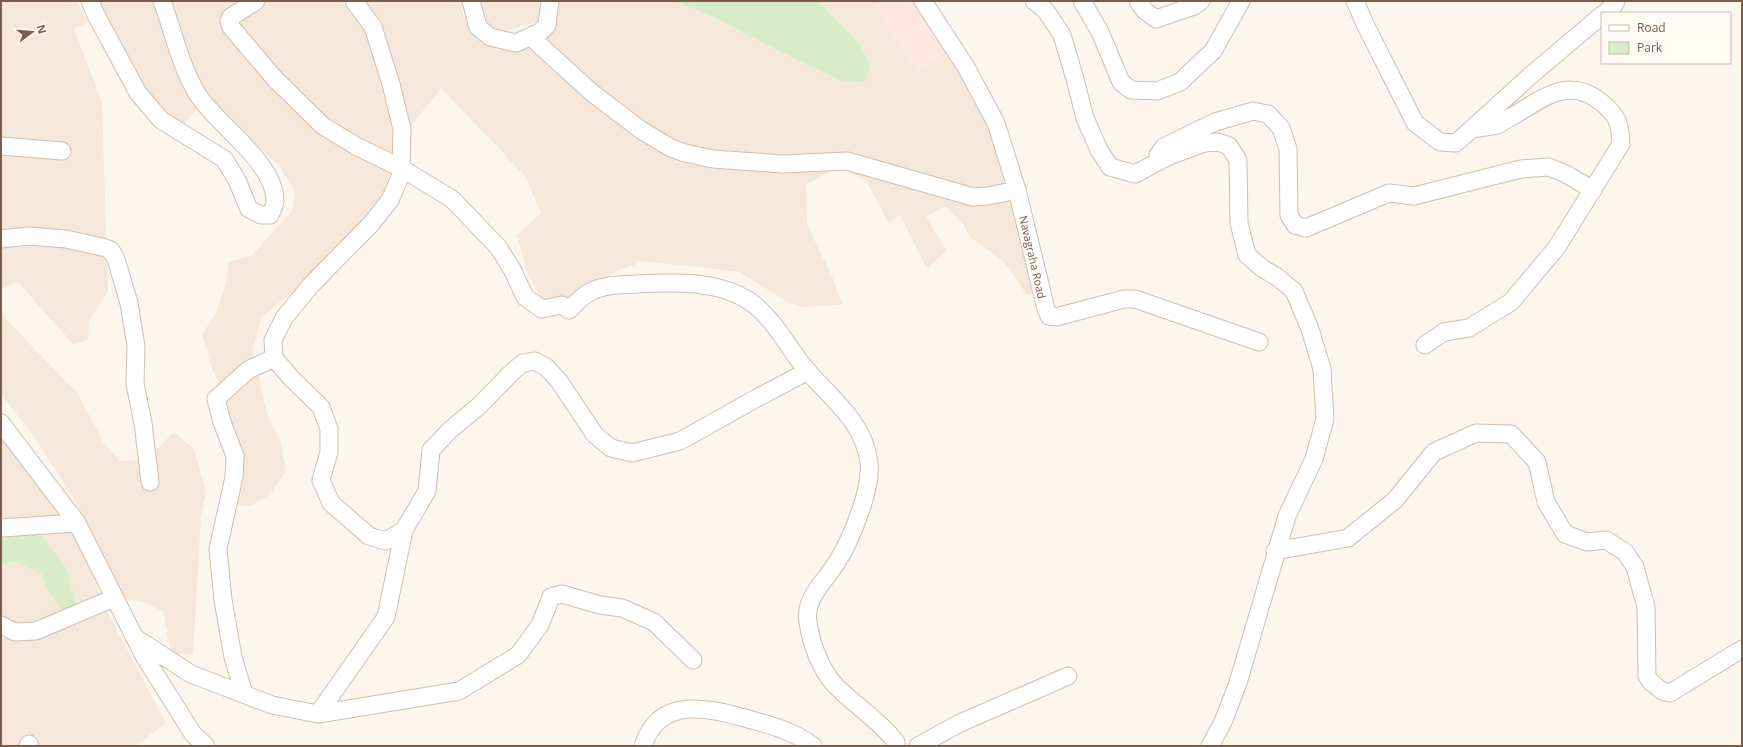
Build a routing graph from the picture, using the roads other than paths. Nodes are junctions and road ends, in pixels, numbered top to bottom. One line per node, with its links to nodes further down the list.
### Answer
1 (90, 1): 2 (street)
2 (162, 1)
3 (256, 1): 22 (street)
4 (354, 1): 22 (street)
5 (471, 1): 17 (street)
6 (550, 1): 17 (street)
7 (924, 1): 23 (street, Navagraha Road)
8 (1034, 1): 21 (street)
9 (1082, 1): 12 (street)
10 (1138, 1): 11 (street)
11 (1201, 1)
12 (1241, 1)
13 (1355, 1): 18 (street)
14 (1616, 1): 15 (street)
15 (1606, 12)
16 (1601, 16): 18 (street)
17 (531, 37): 23 (street)
18 (1473, 129): 24 (street)
19 (1, 146): 20 (street)
20 (62, 151)
21 (1149, 165): 24 (street); 35 (street)
22 (401, 168): 28 (street); 29 (street)
23 (1017, 190): 26 (street, Navagraha Road)
24 (1593, 190): 27 (street)
25 (1, 238): 31 (street)
26 (1260, 342)
27 (1425, 345)
28 (274, 358): 34 (street); 42 (street)
29 (808, 372): 34 (street); 47 (street)
30 (1, 423): 32 (street)
31 (150, 482)
32 (77, 523): 33 (street); 36 (street)
33 (1, 528)
34 (404, 530): 43 (street)
35 (1275, 552): 39 (street); 49 (street)
36 (114, 598): 37 (street); 38 (street)
37 (1, 625)
38 (134, 637): 42 (street); 44 (street)
39 (1742, 649)
40 (693, 660): 43 (street)
41 (1068, 676): 48 (street)
42 (244, 694): 43 (street)
43 (318, 714)
44 (206, 746)
45 (643, 746): 46 (street)
46 (813, 746)
47 (896, 746)
48 (918, 746)
49 (1210, 746)

